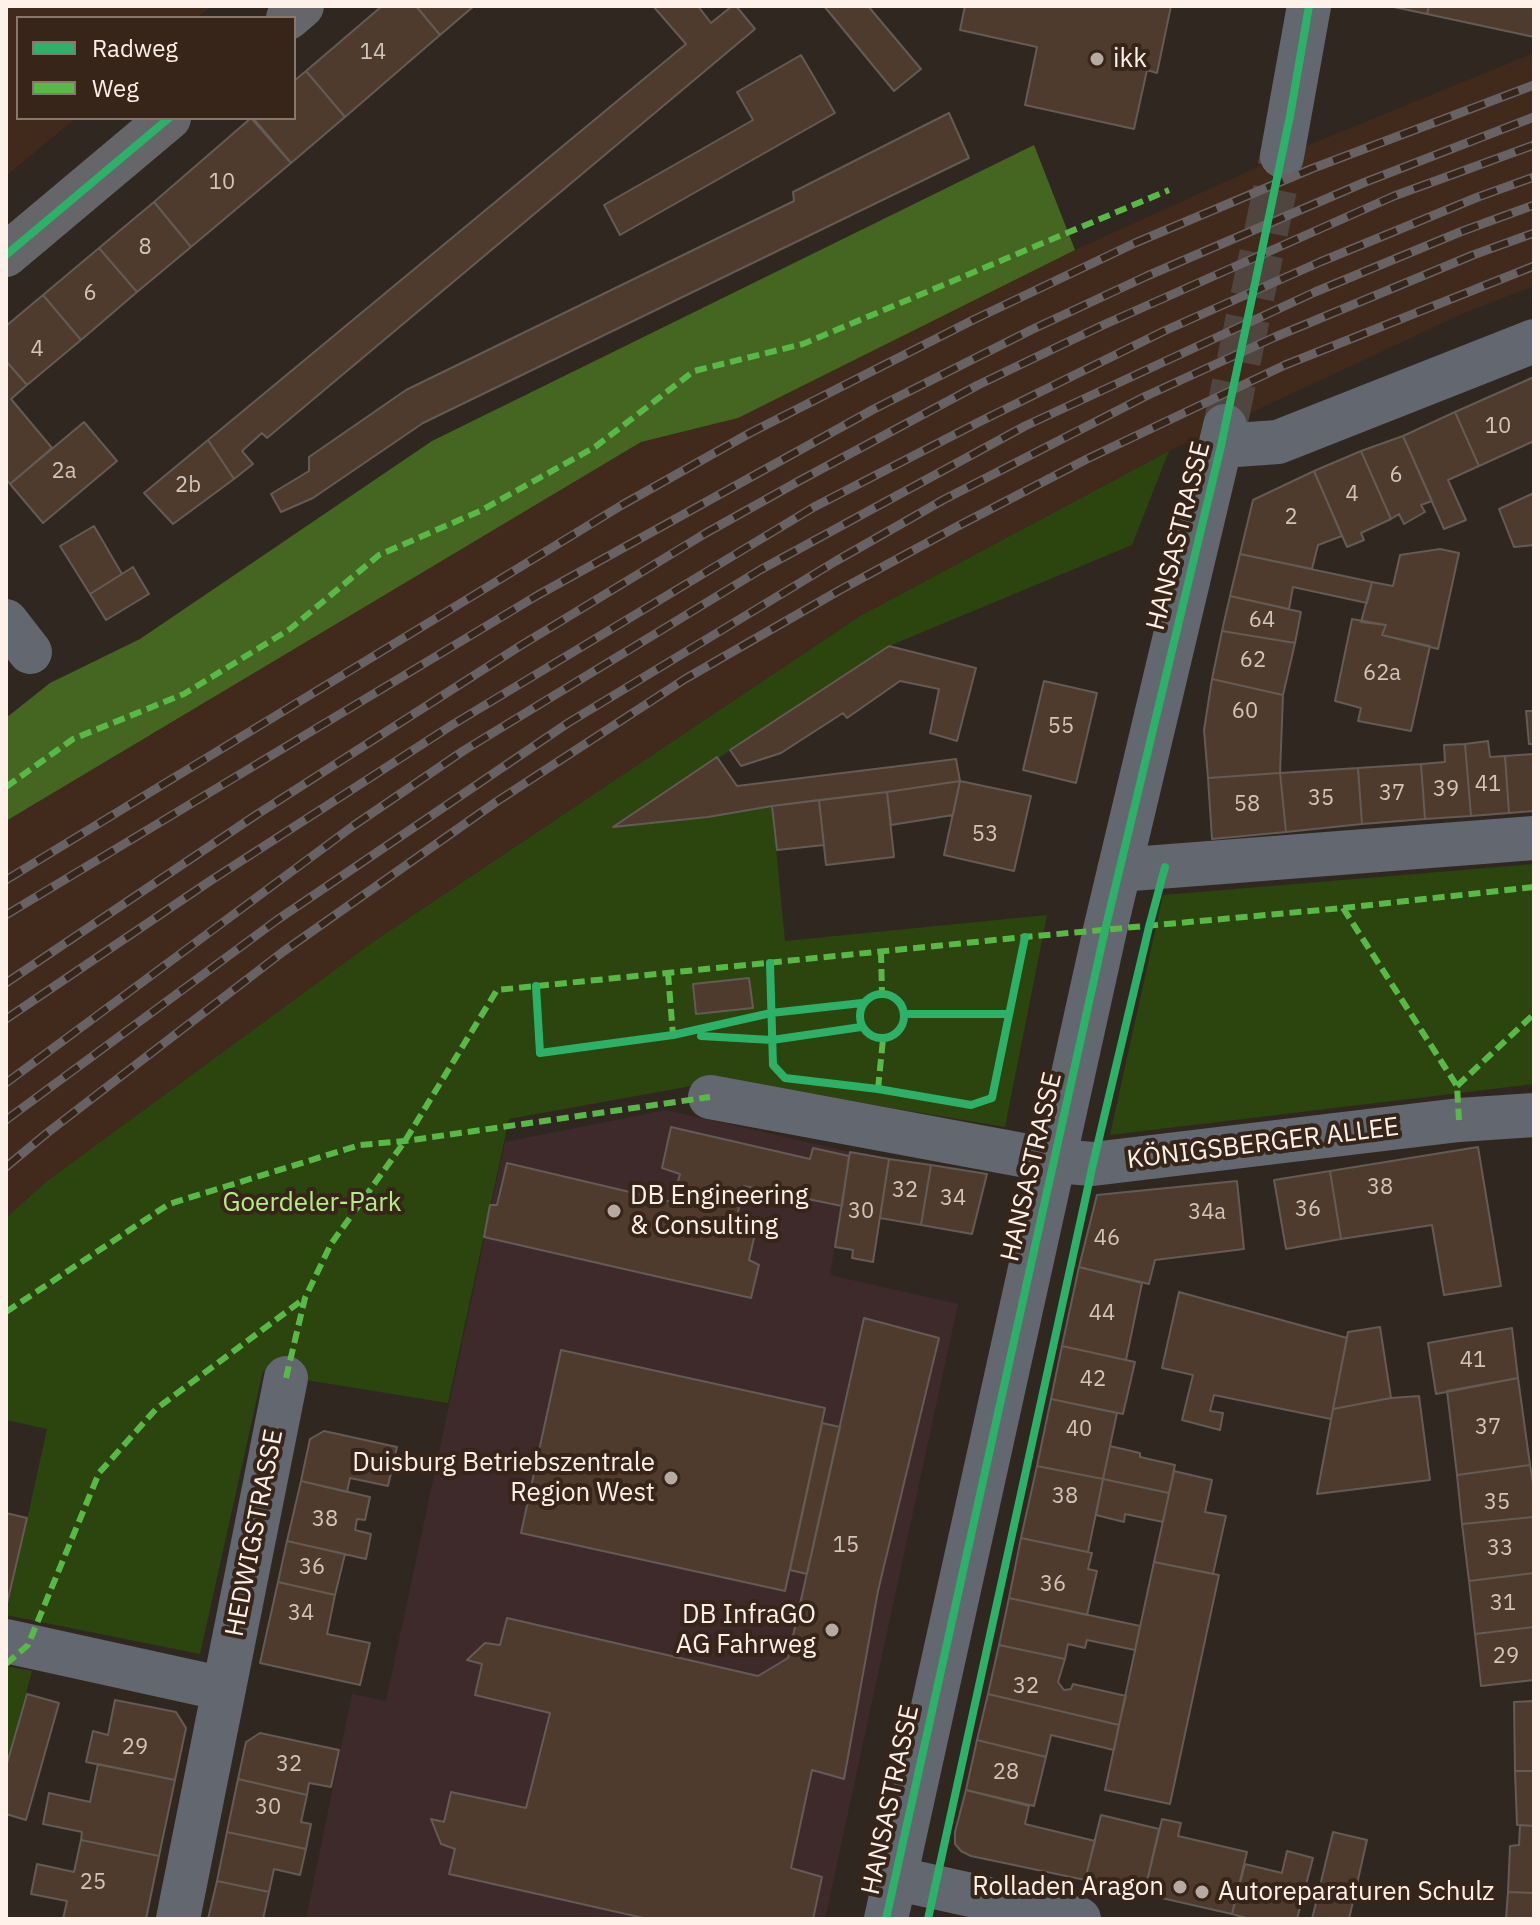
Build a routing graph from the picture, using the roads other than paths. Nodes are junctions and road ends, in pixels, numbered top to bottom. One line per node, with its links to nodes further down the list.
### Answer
1 (1309, 6): 3 (street)
2 (167, 120): 4 (main road)
3 (1282, 156)
4 (6, 255)
5 (1534, 341): 7 (street, HANSASTRASSE)
6 (1534, 838): 7 (street)
7 (1119, 870): 10 (street, HANSASTRASSE)
8 (710, 1097): 10 (street, KÖNIGSBERGER ALLEE)
9 (1533, 1121): 10 (street, KÖNIGSBERGER ALLEE)
10 (1054, 1161): 14 (street, HANSASTRASSE)
11 (286, 1378): 13 (street, HEDWIGSTRASSE)
12 (6, 1641): 13 (street)
13 (224, 1689): 15 (street, HEDWIGSTRASSE)
14 (890, 1898): 16 (street)
15 (178, 1919)
16 (1079, 1919)

